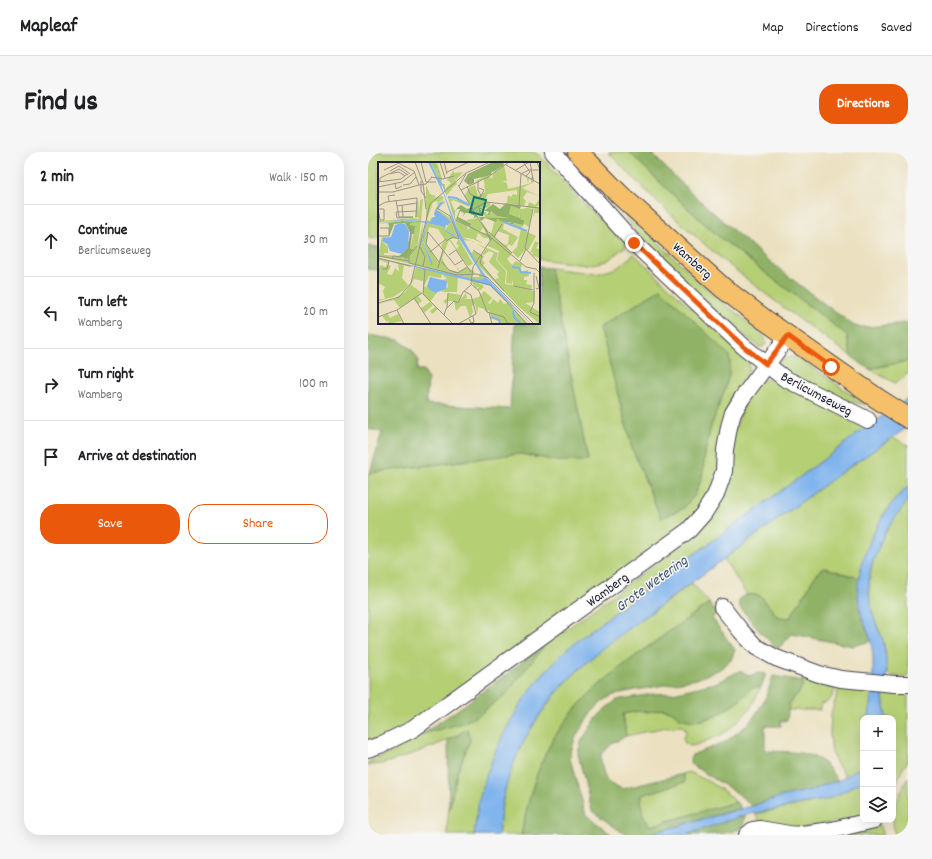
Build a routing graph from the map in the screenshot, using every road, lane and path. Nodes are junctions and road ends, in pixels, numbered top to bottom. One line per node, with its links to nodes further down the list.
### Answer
1 (553, 152): 4 (street, Wamberg)
2 (578, 152): 3 (main road, Wamberg)
3 (788, 336): 4 (street, Wamberg); 5 (main road, Berlicumseweg)
4 (766, 364): 6 (street, Berlicumseweg); 9 (street, Wamberg)
5 (908, 418)
6 (868, 420)
7 (722, 607): 8 (street)
8 (901, 684)
9 (368, 748)
10 (861, 823): 12 (street)
11 (747, 835): 12 (street)
12 (794, 835)

